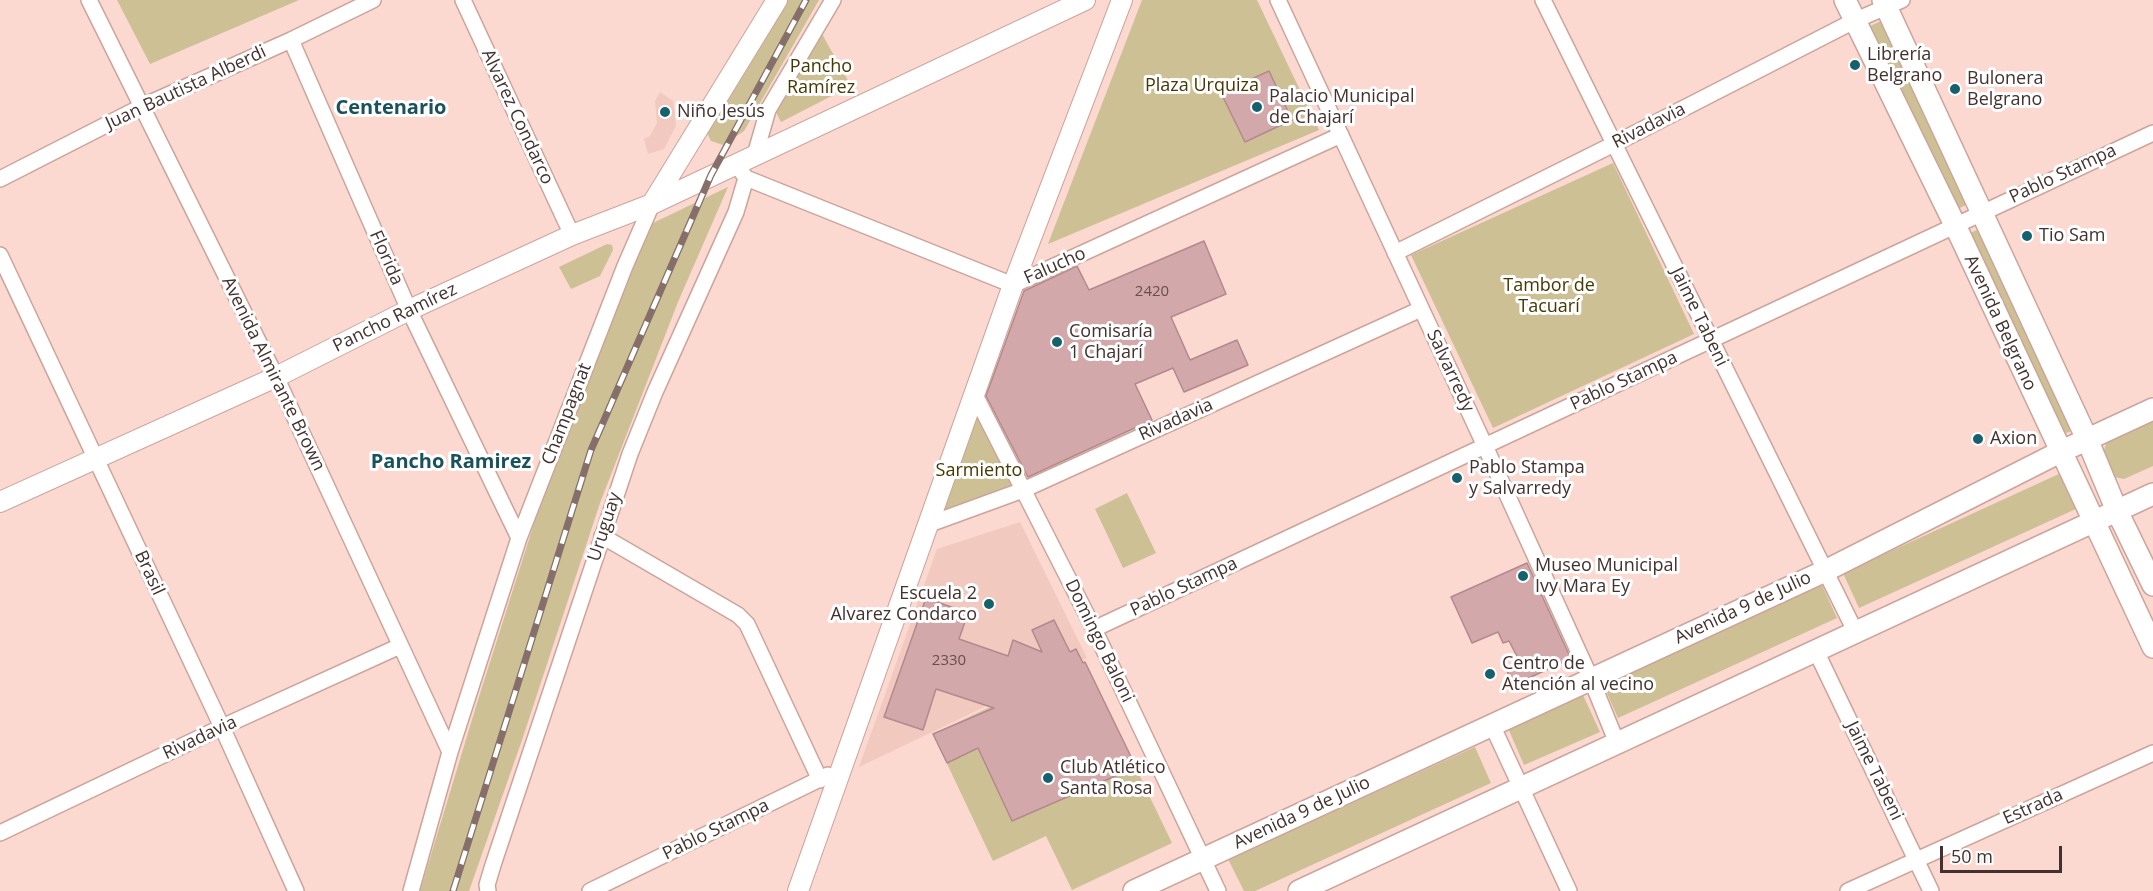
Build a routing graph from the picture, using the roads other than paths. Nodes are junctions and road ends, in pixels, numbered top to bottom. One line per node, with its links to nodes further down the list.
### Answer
1 (89, 0): 14 (street, Avenida Almirante Brown)
2 (373, 0): 13 (street, Juan Bautista Alberdi)
3 (463, 0): 24 (street, Alvarez Condarco)
4 (777, 0): 21 (street, Champagnat)
5 (834, 0): 18 (street)
6 (1085, 0): 18 (street, Pancho Ramírez)
7 (1122, 0): 27 (street)
8 (1543, 0): 17 (street, Jaime Tabeni)
9 (1845, 0): 12 (main road, Avenida Belgrano)
10 (1283, 1): 16 (street, Salvarredy)
11 (1890, 2): 12 (street, Rivadavia); 22 (main road, Avenida Belgrano)
12 (1854, 21): 17 (street, Rivadavia); 23 (main road, Avenida Belgrano)
13 (291, 40): 14 (street, Juan Bautista Alberdi); 29 (street, Florida)
14 (142, 106): 20 (street, Juan Bautista Alberdi); 31 (street, Avenida Almirante Brown)
15 (2153, 133): 22 (street, Pablo Stampa)
16 (1341, 135): 25 (street, Salvarredy); 27 (street, Falucho)
17 (1614, 144): 25 (street, Rivadavia); 30 (street, Jaime Tabeni)
18 (756, 155): 19 (street, Pancho Ramírez)
19 (742, 171): 21 (street, Pancho Ramírez); 27 (street, Falucho); 44 (street, Uruguay)
20 (0, 179)
21 (652, 204): 24 (street, Pancho Ramírez); 45 (street, Champagnat)
22 (1980, 212): 23 (street, Pablo Stampa); 34 (main road, Avenida Belgrano)
23 (1955, 225): 30 (street, Pablo Stampa); 36 (main road, Avenida Belgrano)
24 (572, 235): 29 (street, Pancho Ramírez)
25 (1395, 253): 28 (street, Salvarredy)
26 (0, 255): 37 (street, Brasil)
27 (1013, 285): 32 (street)
28 (1421, 309): 35 (street, Salvarredy); 38 (street, Rivadavia)
29 (409, 310): 31 (street, Pancho Ramírez); 45 (street, Florida)
30 (1711, 340): 35 (street, Pablo Stampa); 46 (street, Jaime Tabeni)
31 (276, 376): 37 (street, Pancho Ramírez); 50 (street, Avenida Almirante Brown)
32 (974, 393): 38 (street, Domingo Baloni); 43 (street)
33 (2153, 409): 34 (main road, Avenida 9 de Julio)
34 (2087, 439): 36 (main road, Avenida 9 de Julio); 41 (main road, Avenida Belgrano)
35 (1485, 446): 48 (street, Pablo Stampa); 53 (street, Salvarredy)
36 (2060, 452): 42 (main road, Avenida Belgrano); 46 (main road, Avenida 9 de Julio)
37 (94, 458): 40 (street, Pancho Ramírez); 55 (street, Brasil)
38 (1023, 490): 43 (street, Rivadavia); 48 (street, Domingo Baloni)
39 (2153, 494): 41 (main road)
40 (0, 501)
41 (2117, 511): 42 (main road); 47 (main road, Avenida Belgrano)
42 (2094, 521): 49 (main road); 51 (main road, Avenida Belgrano)
43 (927, 525): 59 (street)
44 (602, 537): 60 (street); 65 (street, Uruguay)
45 (519, 538): 57 (street, Champagnat)
46 (1825, 571): 49 (street, Jaime Tabeni); 53 (main road, Avenida 9 de Julio)
47 (2153, 585)
48 (1094, 629): 63 (street, Domingo Baloni)
49 (1856, 633): 52 (main road)
50 (400, 646): 55 (street, Rivadavia); 57 (street, Avenida Almirante Brown)
51 (2153, 647)
52 (1816, 651): 56 (main road); 64 (street, Jaime Tabeni)
53 (1591, 679): 54 (main road, Avenida 9 de Julio); 56 (street, Salvarredy)
54 (1492, 725): 61 (street); 63 (main road, Avenida 9 de Julio)
55 (222, 728): 62 (street, Rivadavia); 66 (street, Brasil)
56 (1617, 743): 61 (main road)
57 (450, 752): 67 (street, Champagnat)
58 (2153, 753): 64 (street, Estrada)
59 (842, 768): 60 (street, Pablo Stampa); 69 (street)
60 (820, 780): 68 (street, Pablo Stampa)
61 (1521, 788): 72 (main road); 73 (street)
62 (0, 833)
63 (1203, 859): 70 (main road, Avenida 9 de Julio); 71 (street, Domingo Baloni)
64 (1916, 860): 74 (street, Estrada); 75 (street, Jaime Tabeni)
65 (488, 888)
66 (296, 891)
67 (411, 891)
68 (590, 891)
69 (798, 891)
70 (1134, 891)
71 (1218, 891)
72 (1299, 891)
73 (1569, 891)
74 (1848, 891)
75 (1931, 891)

